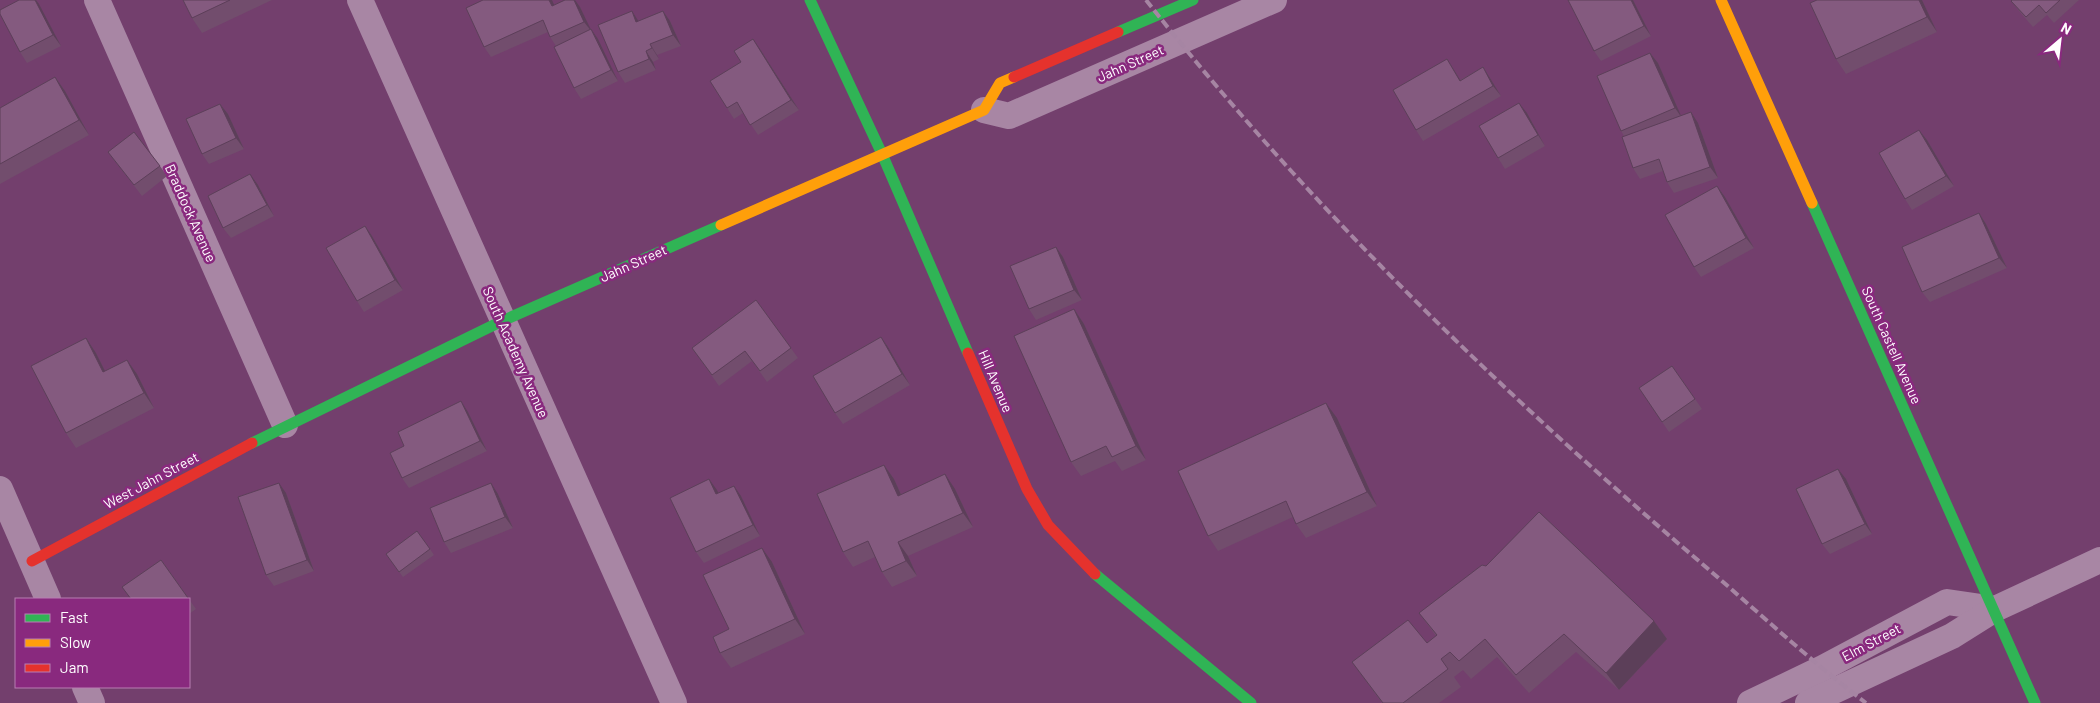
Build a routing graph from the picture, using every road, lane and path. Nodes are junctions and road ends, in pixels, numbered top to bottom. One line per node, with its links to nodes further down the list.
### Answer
1 (98, 0): 10 (street, Braddock Avenue)
2 (360, 0): 9 (street, South Academy Avenue)
3 (810, 0): 8 (street, Hill Avenue)
4 (1193, 0): 7 (street)
5 (1274, 0): 7 (street, Jahn Street)
6 (1721, 0): 15 (street, South Castell Avenue)
7 (984, 110): 8 (street, Jahn Street)
8 (882, 154): 9 (street, Jahn Street); 19 (street, Hill Avenue)
9 (502, 321): 10 (street, Jahn Street); 18 (street, South Academy Avenue)
10 (285, 425): 13 (street, West Jahn Street)
11 (0, 489): 13 (street)
12 (2100, 560): 15 (street, Elm Street)
13 (32, 561): 14 (street)
14 (48, 598)
15 (1995, 609): 20 (street, Elm Street); 21 (street, Elm Street); 22 (street, South Castell Avenue)
16 (85, 688): 17 (street)
17 (92, 703)
18 (674, 703)
19 (1251, 703)
20 (1750, 703)
21 (1808, 703)
22 (2035, 703)

